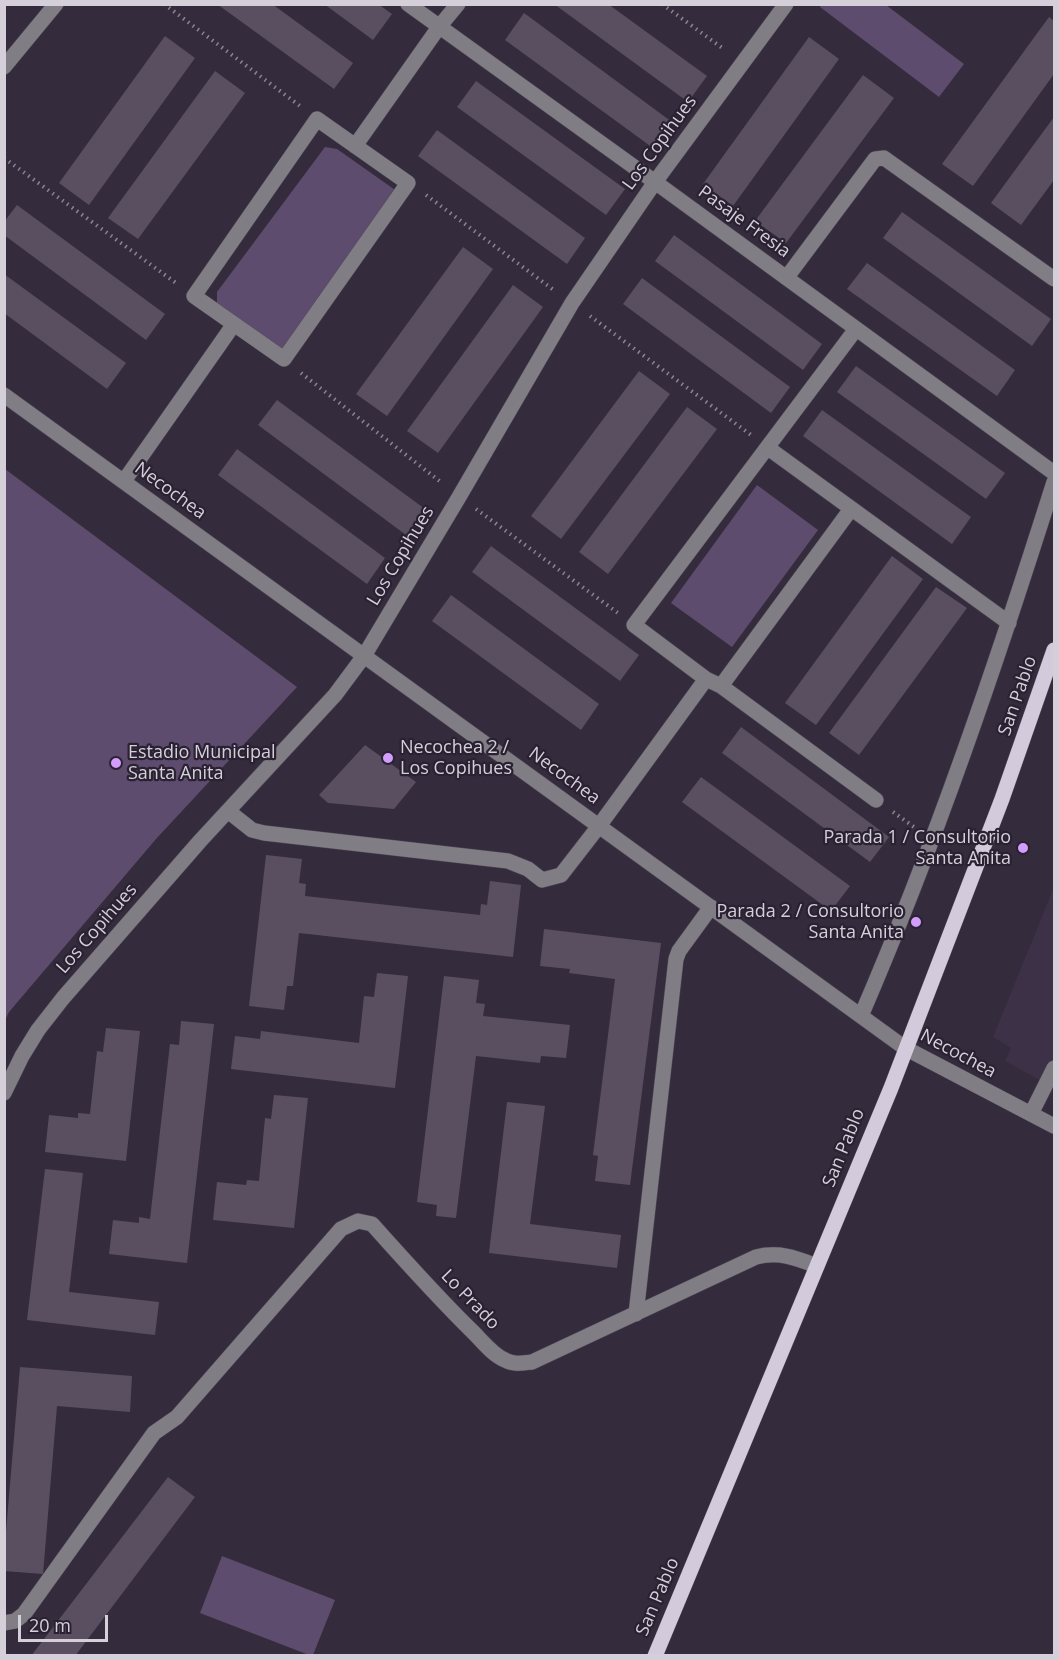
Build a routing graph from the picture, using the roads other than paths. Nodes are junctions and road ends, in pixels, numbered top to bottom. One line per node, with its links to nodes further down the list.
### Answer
1 (56, 4): 6 (street)
2 (408, 4): 5 (street, Pasaje Fresia)
3 (458, 4): 5 (street)
4 (786, 4): 8 (street, Los Copihues)
5 (439, 27): 7 (street); 8 (street, Pasaje Fresia)
6 (4, 67)
7 (355, 146): 11 (street); 11 (street)
8 (655, 182): 9 (street, Pasaje Fresia); 21 (street, Los Copihues)
9 (787, 277): 10 (street); 12 (street, Pasaje Fresia)
10 (1054, 279)
11 (234, 324): 16 (street)
12 (856, 329): 14 (street); 15 (street, Pasaje Fresia)
13 (4, 395): 16 (street, Necochea)
14 (768, 448): 18 (street); 22 (street)
15 (1054, 473)
16 (124, 481): 21 (street, Necochea)
17 (1054, 482): 19 (street, San Pablo)
18 (851, 509): 19 (street); 23 (street)
19 (1009, 623): 28 (street, San Pablo)
20 (1054, 650): 29 (main road, San Pablo)
21 (364, 656): 25 (street, Los Copihues); 26 (street, Necochea)
22 (706, 679): 23 (street); 26 (street)
23 (721, 686): 24 (street)
24 (876, 800)
25 (228, 811): 26 (street); 31 (street, Los Copihues)
26 (599, 826): 27 (street, Necochea)
27 (711, 907): 28 (street, Necochea); 35 (street)
28 (861, 1016): 29 (street, Necochea)
29 (905, 1048): 32 (street, Necochea); 34 (main road, San Pablo)
30 (1054, 1068): 32 (street)
31 (4, 1093)
32 (1031, 1114): 33 (street, Necochea)
33 (1054, 1126)
34 (817, 1266): 35 (street, Lo Prado); 37 (main road, San Pablo)
35 (636, 1314): 36 (street, Lo Prado)
36 (4, 1623)
37 (656, 1655)

